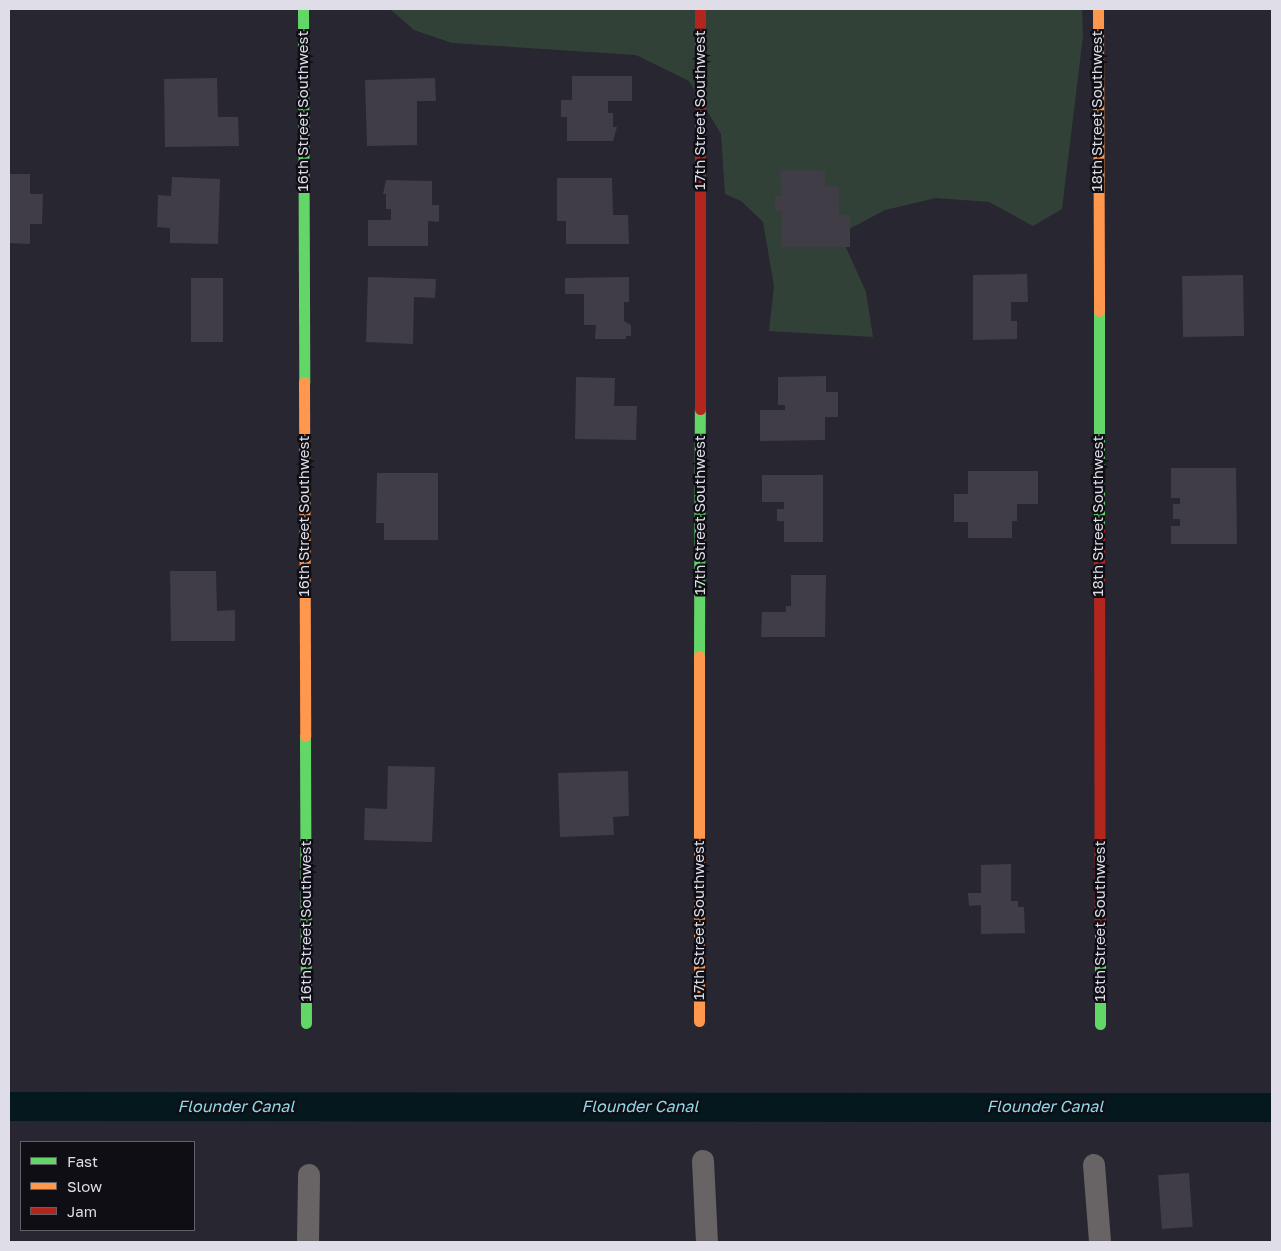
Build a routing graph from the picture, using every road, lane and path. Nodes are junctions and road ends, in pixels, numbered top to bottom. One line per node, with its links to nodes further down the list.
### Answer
1 (302, 9): 5 (street, 16th Street Southwest)
2 (700, 9): 4 (street, 17th Street Southwest)
3 (1098, 9): 6 (street, 18th Street Southwest)
4 (699, 1021)
5 (306, 1023)
6 (1100, 1024)
7 (703, 1161): 11 (street)
8 (1094, 1165): 12 (street)
9 (309, 1175): 10 (street)
10 (308, 1242)
11 (707, 1242)
12 (1100, 1242)

